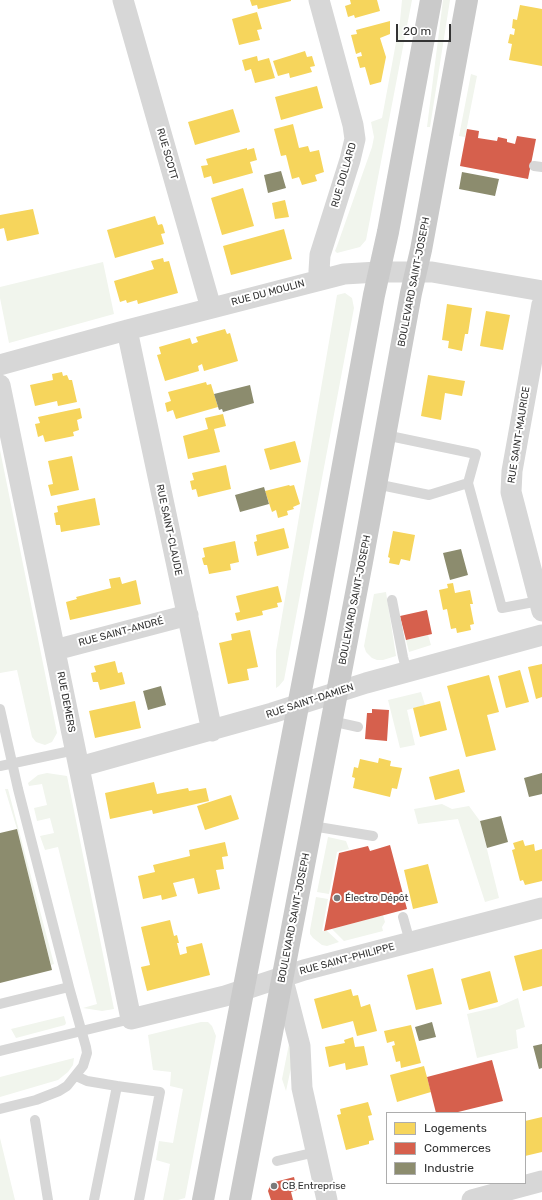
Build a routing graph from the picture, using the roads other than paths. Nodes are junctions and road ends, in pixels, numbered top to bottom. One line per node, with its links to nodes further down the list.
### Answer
1 (123, 0): 10 (street, RUE SCOTT)
2 (319, 0): 7 (street, RUE DOLLARD)
3 (431, 0): 5 (main road)
4 (467, 0): 6 (main road, BOULEVARD SAINT-JOSEPH)
5 (378, 272): 6 (street, RUE DU MOULIN); 7 (street, RUE DU MOULIN); 24 (main road)
6 (416, 272): 8 (street, RUE DU MOULIN); 14 (main road, BOULEVARD SAINT-JOSEPH)
7 (321, 279): 10 (street, RUE DU MOULIN)
8 (542, 291)
9 (542, 304): 18 (street, RUE SAINT-MAURICE)
10 (211, 308): 11 (street, RUE DU MOULIN)
11 (127, 330): 12 (street, RUE DU MOULIN); 19 (street, RUE SAINT-CLAUDE)
12 (0, 365)
13 (0, 385): 21 (street, RUE DEMERS)
14 (385, 435): 15 (lane); 16 (main road, BOULEVARD SAINT-JOSEPH)
15 (468, 483): 16 (lane); 18 (lane)
16 (376, 484): 23 (main road, BOULEVARD SAINT-JOSEPH)
17 (392, 600): 22 (lane)
18 (541, 606)
19 (188, 615): 21 (street, RUE SAINT-ANDRÉ); 28 (street, RUE SAINT-CLAUDE)
20 (542, 636): 22 (street, RUE SAINT-DAMIEN)
21 (55, 650): 29 (street, RUE DEMERS)
22 (407, 672): 23 (street, RUE SAINT-DAMIEN)
23 (337, 692): 24 (street, RUE SAINT-DAMIEN); 26 (main road, BOULEVARD SAINT-JOSEPH)
24 (298, 705): 28 (street, RUE SAINT-DAMIEN); 39 (main road)
25 (0, 709): 30 (lane)
26 (331, 721): 27 (lane); 32 (main road, BOULEVARD SAINT-JOSEPH)
27 (358, 727)
28 (212, 731): 29 (street, RUE SAINT-DAMIEN)
29 (77, 759): 30 (lane); 41 (street, RUE DEMERS)
30 (13, 764): 31 (lane); 38 (lane)
31 (0, 766)
32 (312, 826): 33 (lane); 37 (main road, BOULEVARD SAINT-JOSEPH)
33 (373, 836)
34 (542, 908): 36 (street, RUE SAINT-PHILIPPE)
35 (403, 917): 36 (lane)
36 (410, 942): 37 (street, RUE SAINT-PHILIPPE)
37 (282, 976): 39 (street, RUE SAINT-PHILIPPE); 48 (street); 56 (main road, BOULEVARD SAINT-JOSEPH)
38 (69, 987): 40 (lane); 42 (lane)
39 (243, 990): 41 (street, RUE SAINT-PHILIPPE); 55 (main road)
40 (0, 1004)
41 (131, 1019): 42 (lane)
42 (82, 1031): 43 (lane); 44 (lane)
43 (0, 1051)
44 (76, 1076): 45 (lane); 46 (lane)
45 (117, 1086): 53 (lane); 54 (lane)
46 (0, 1109)
47 (35, 1120): 52 (lane)
48 (316, 1152): 49 (lane); 51 (street)
49 (277, 1161)
50 (542, 1182): 57 (street)
51 (323, 1199)
52 (48, 1200)
53 (94, 1200)
54 (139, 1200)
55 (204, 1200)
56 (240, 1200)
57 (472, 1200)

